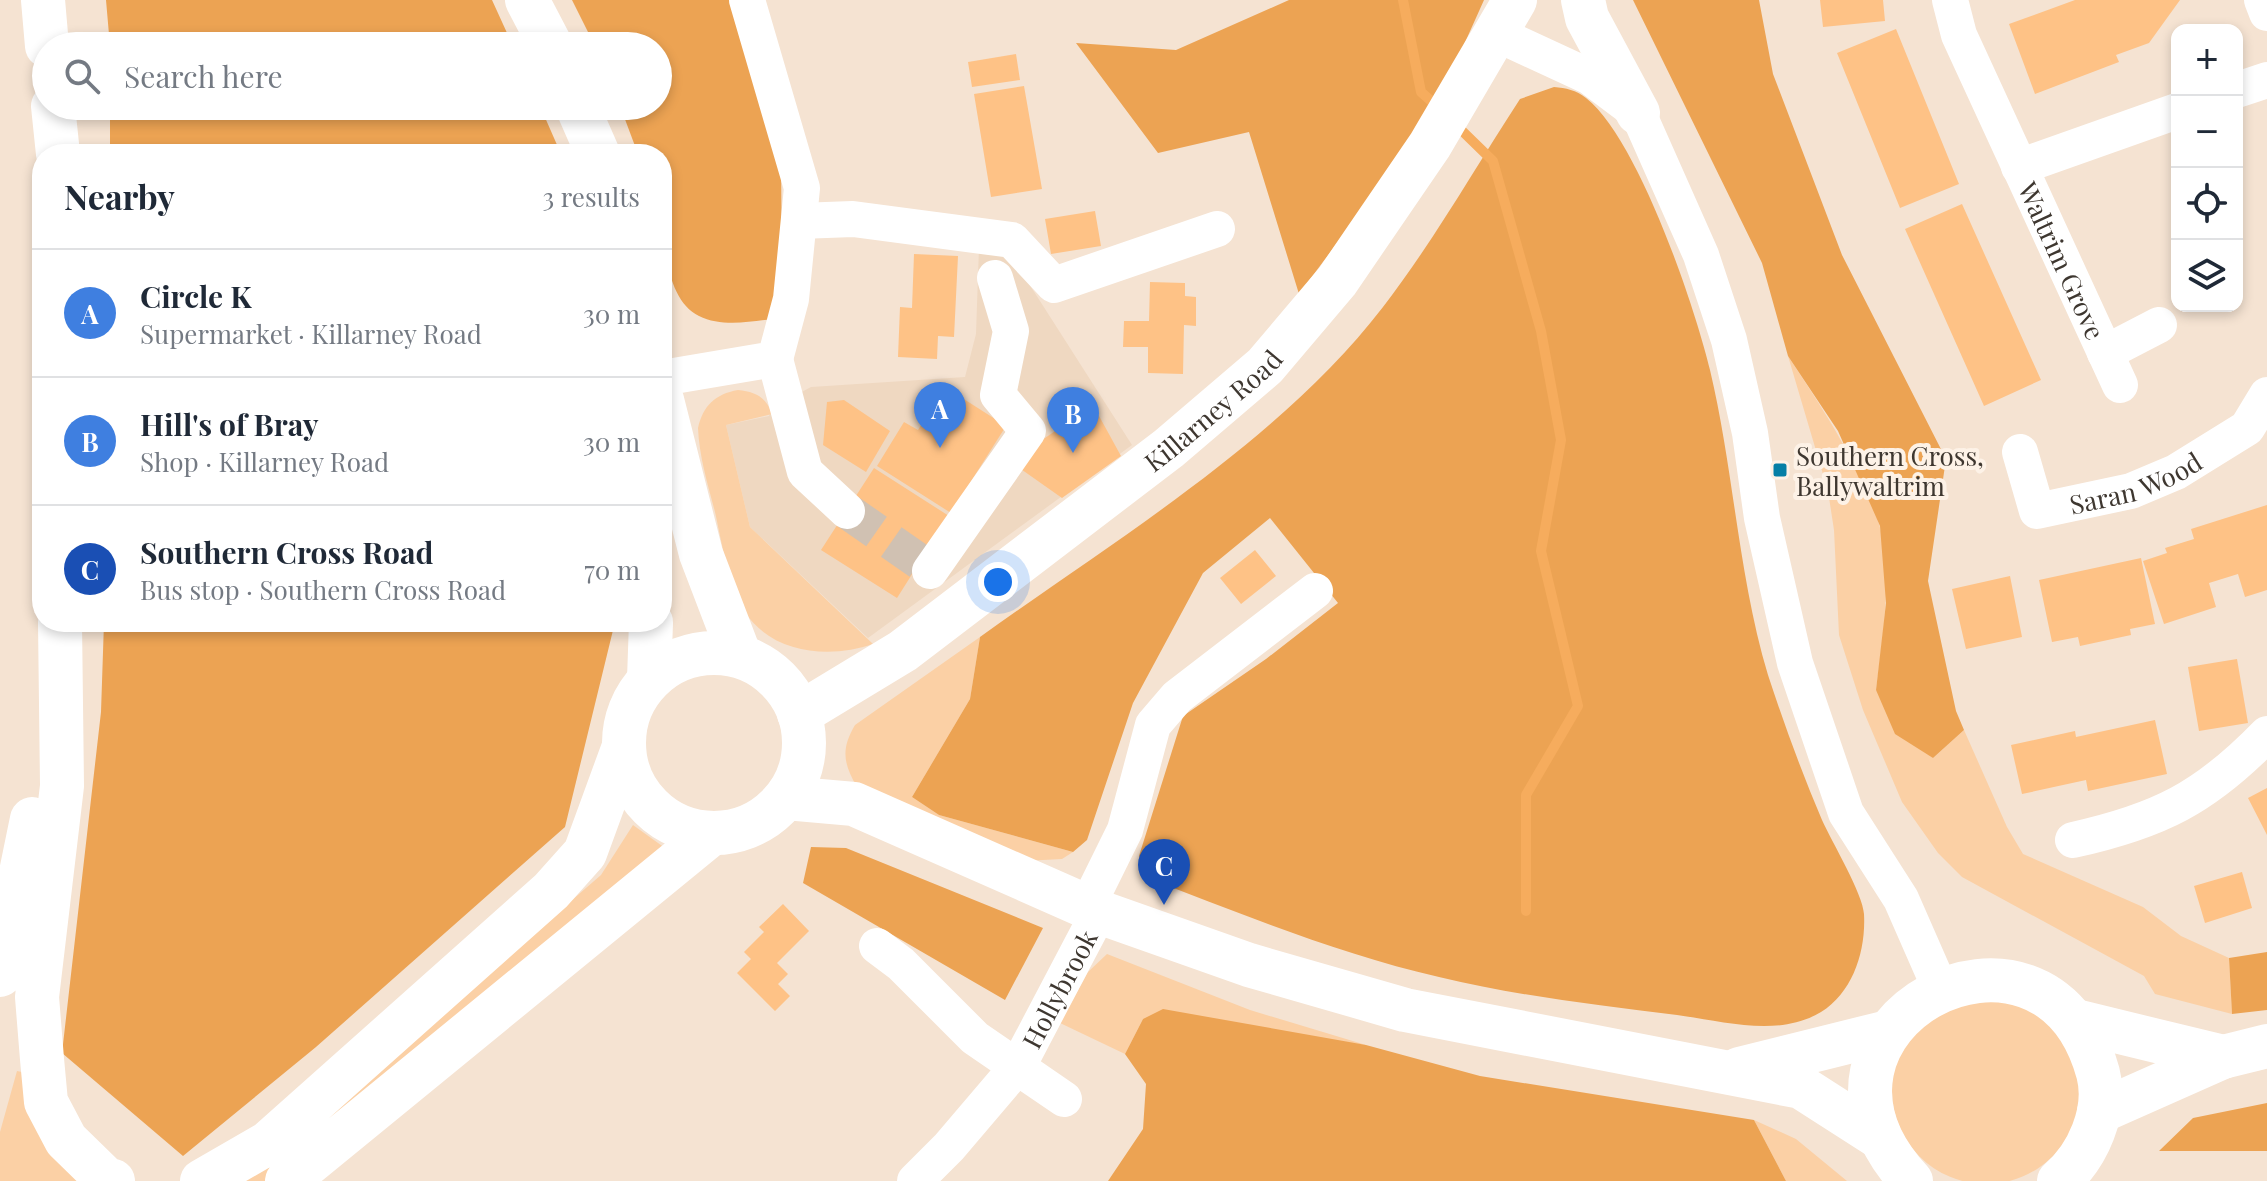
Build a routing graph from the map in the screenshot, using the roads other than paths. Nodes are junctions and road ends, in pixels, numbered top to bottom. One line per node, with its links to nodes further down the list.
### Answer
1 (43, 0): 9 (main road)
2 (527, 0): 10 (main road)
3 (747, 0): 20 (street)
4 (1583, 0): 13 (main road)
5 (1950, 0): 19 (street, Waltrim Grove)
6 (2262, 0): 7 (street)
7 (2267, 13)
8 (1506, 17): 13 (street); 31 (main road, Killarney Road)
9 (46, 32)
10 (544, 32)
11 (2267, 80): 12 (street)
12 (2243, 88)
13 (1638, 113): 47 (street)
14 (2171, 113): 19 (street, Waltrim Grove)
15 (54, 120): 17 (main road)
16 (583, 120): 18 (main road)
17 (57, 144)
18 (594, 144)
19 (2019, 167): 23 (street, Waltrim Grove)
20 (799, 221): 21 (street); 24 (street)
21 (1217, 229)
22 (995, 278): 31 (street)
23 (2159, 325)
24 (775, 359): 25 (street); 29 (street)
25 (672, 376)
26 (2267, 395): 28 (street, Saran Wood)
27 (672, 439): 34 (main road)
28 (2020, 452)
29 (847, 511)
30 (1315, 591): 44 (street, Hollybrook)
31 (965, 604): 37 (main road, Killarney Road)
32 (60, 632): 36 (main road)
33 (651, 632): 35 (main road)
34 (740, 656): 35 (main road); 37 (main road)
35 (649, 679): 39 (main road)
36 (58, 695): 46 (main road); 58 (main road)
37 (802, 734): 40 (main road); 41 (main road)
38 (2267, 734): 43 (street)
39 (623, 749): 42 (main road); 59 (main road)
40 (786, 798): 41 (main road); 42 (main road)
41 (854, 804): 44 (main road)
42 (711, 834): 60 (main road)
43 (2073, 840)
44 (1093, 910): 52 (street, Hollybrook); 53 (main road)
45 (877, 946): 52 (street)
46 (0, 975)
47 (1940, 988): 48 (main road); 49 (main road)
48 (2075, 1021): 51 (main road); 55 (main road)
49 (1888, 1032): 53 (main road); 56 (main road)
50 (2267, 1046): 51 (main road)
51 (2223, 1057): 55 (main road)
52 (1018, 1066): 54 (street); 61 (street, Hollybrook)
53 (1731, 1071): 56 (main road)
54 (1064, 1099)
55 (2099, 1112): 57 (main road)
56 (1879, 1137): 62 (main road)
57 (2069, 1178)
58 (113, 1181)
59 (202, 1181)
60 (287, 1181)
61 (915, 1181)
62 (1911, 1181)

